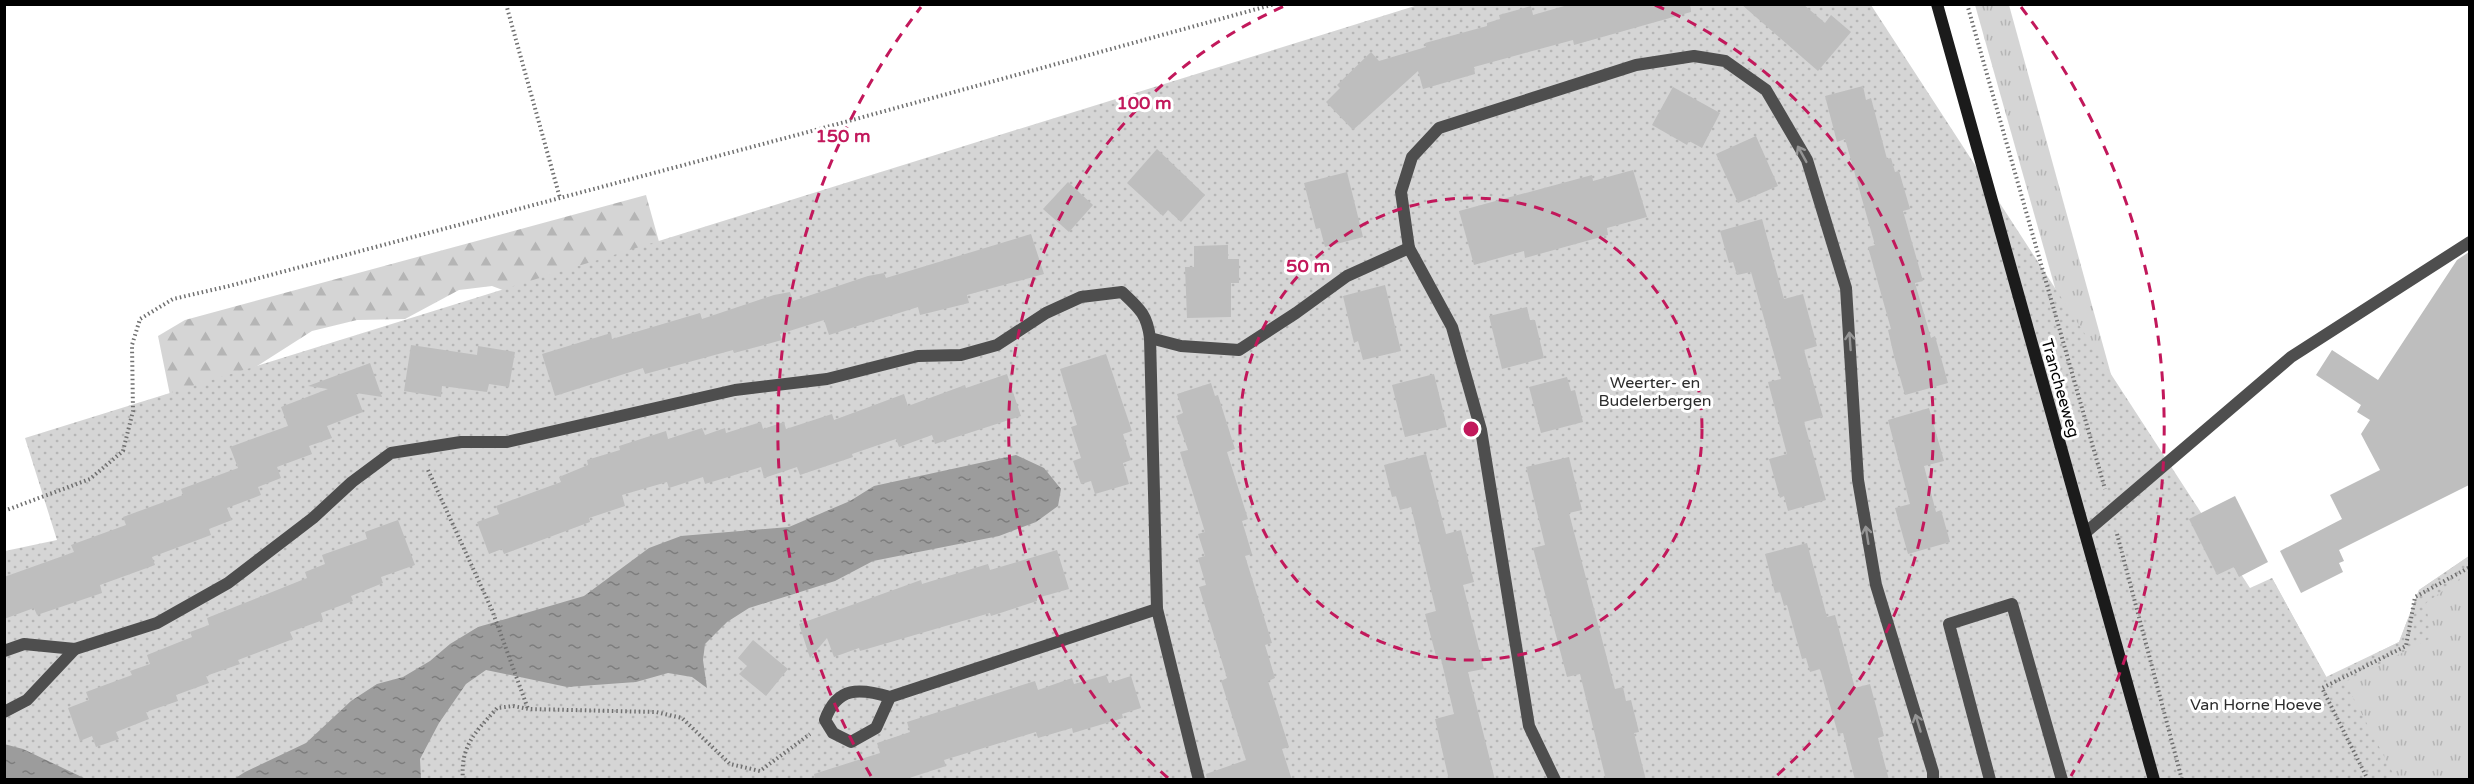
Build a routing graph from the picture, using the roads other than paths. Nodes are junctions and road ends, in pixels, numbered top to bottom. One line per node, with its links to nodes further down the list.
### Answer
1 (1937, 4): 5 (street, Trancheeweg)
2 (2469, 242): 5 (lane)
3 (1409, 248): 4 (lane); 12 (lane); 13 (lane, one-way to 3)
4 (1150, 338): 6 (lane); 7 (lane)
5 (2085, 533): 16 (street, Trancheeweg)
6 (1157, 609): 9 (lane); 11 (lane)
7 (75, 649): 8 (lane); 10 (lane)
8 (4, 651)
9 (890, 697): 9 (lane)
10 (4, 712)
11 (1199, 780)
12 (1555, 780)
13 (1933, 780)
14 (1990, 780): 15 (lane)
15 (2062, 780)
16 (2154, 780)

